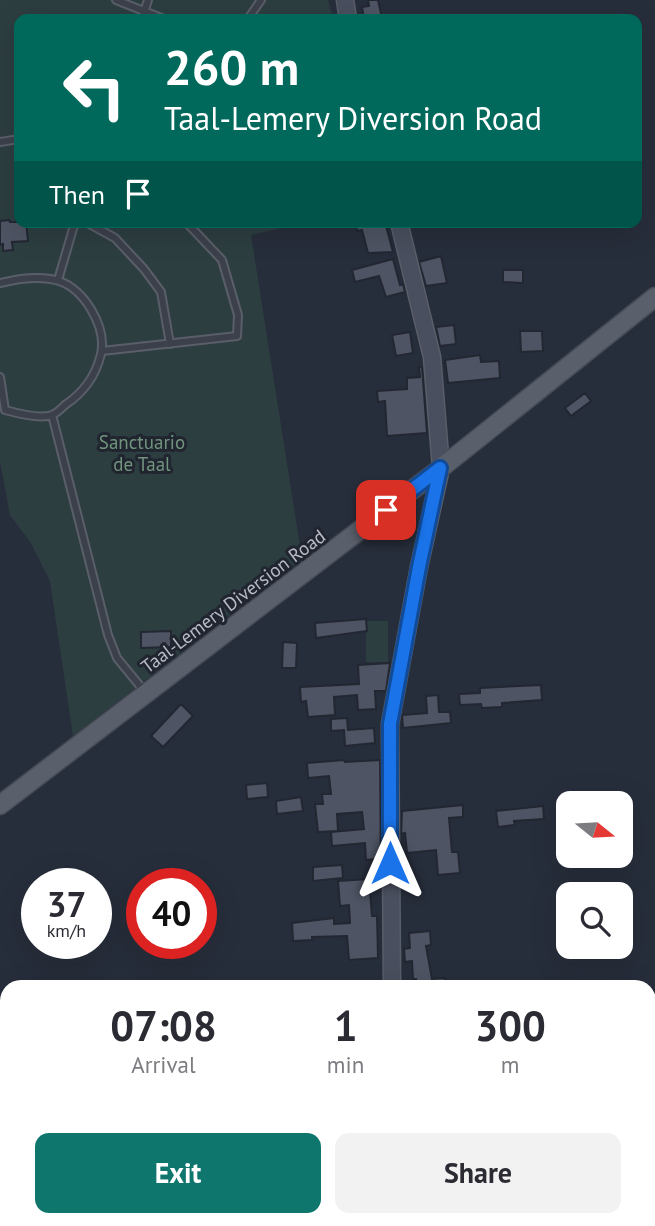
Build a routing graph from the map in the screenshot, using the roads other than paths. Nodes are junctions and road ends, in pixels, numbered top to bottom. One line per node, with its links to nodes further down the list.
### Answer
1 (116, 0): 3 (lane)
2 (148, 0): 3 (lane)
3 (145, 10): 4 (lane); 5 (lane)
4 (144, 14)
5 (153, 14)
6 (73, 228): 10 (lane)
7 (96, 228): 13 (lane)
8 (192, 228): 13 (lane)
9 (400, 228): 17 (street)
10 (58, 280): 11 (lane); 14 (lane)
11 (0, 283)
12 (655, 297): 17 (main road, Taal-Lemery Diversion Road)
13 (170, 344): 14 (lane)
14 (102, 351): 16 (lane)
15 (0, 377): 16 (lane)
16 (52, 415): 18 (lane)
17 (440, 468): 18 (main road, Taal-Lemery Diversion Road); 20 (street)
18 (146, 694): 19 (main road, Taal-Lemery Diversion Road)
19 (0, 805)
20 (392, 980)

